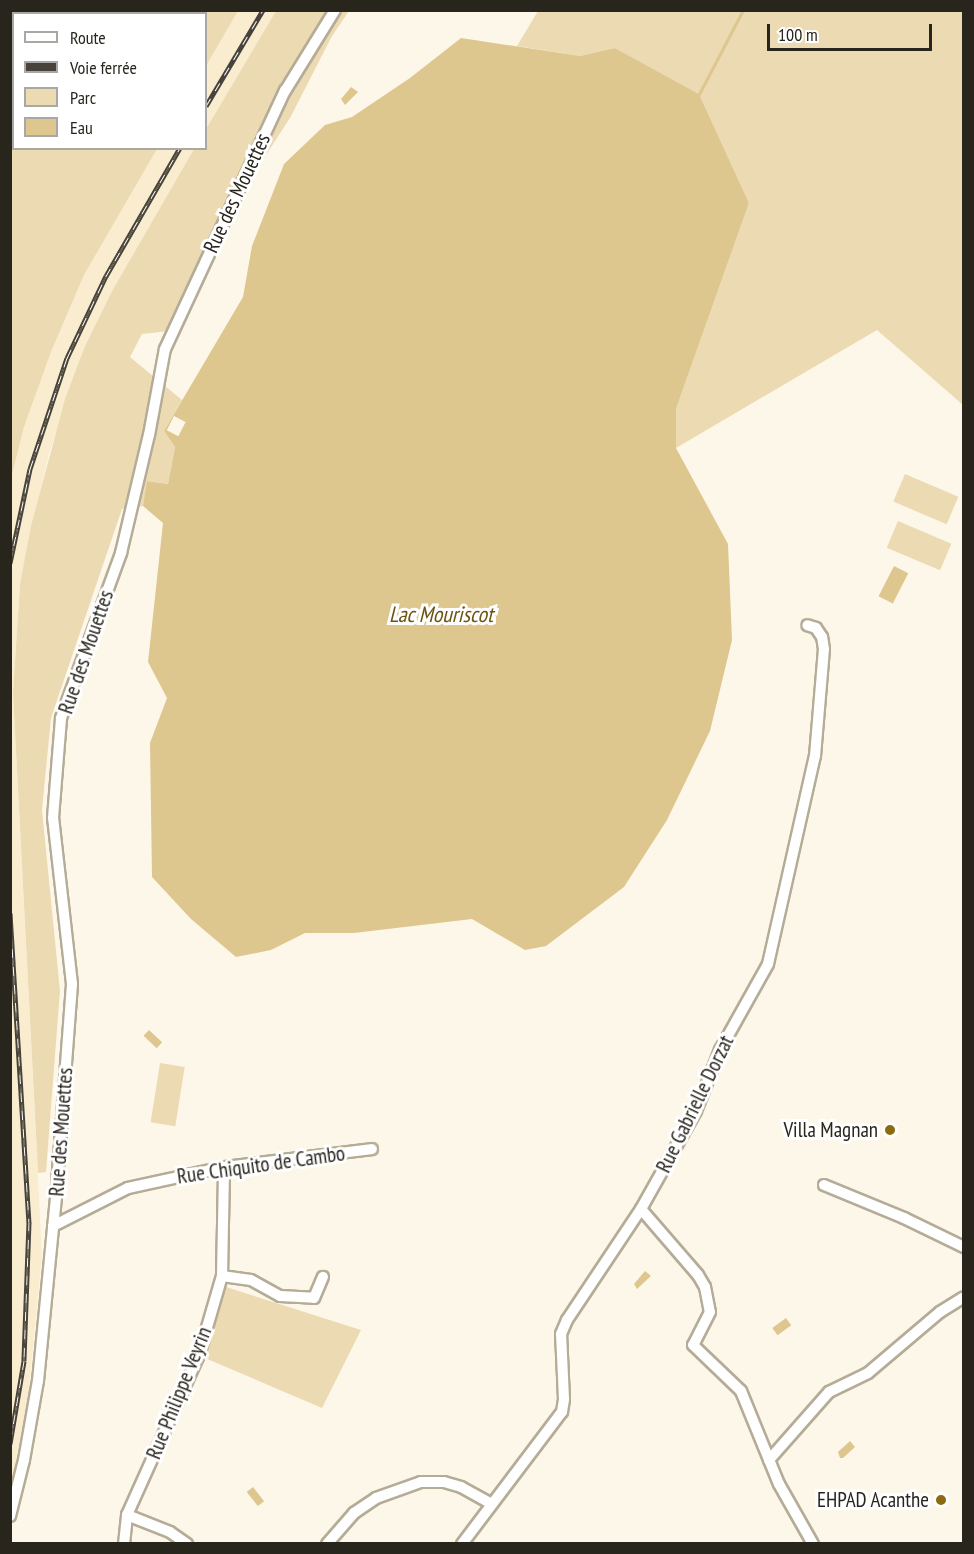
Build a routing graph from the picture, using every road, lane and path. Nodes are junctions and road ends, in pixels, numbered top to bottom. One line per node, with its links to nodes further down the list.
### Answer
1 (335, 10): 7 (street, Rue des Mouettes)
2 (807, 625): 6 (street, Rue Gabrielle Dorzat)
3 (372, 1149): 4 (street, Rue Chiquito de Cambo)
4 (224, 1167): 7 (street, Rue Chiquito de Cambo); 9 (street, Rue Philippe Veyrin)
5 (824, 1185): 8 (street)
6 (641, 1209): 12 (street); 13 (street, Rue Gabrielle Dorzat)
7 (52, 1226): 15 (street, Rue des Mouettes)
8 (963, 1247)
9 (222, 1276): 10 (street); 14 (street, Rue Philippe Veyrin)
10 (323, 1277)
11 (963, 1297): 12 (street)
12 (770, 1460): 20 (street)
13 (492, 1504): 18 (street); 19 (street, Rue Gabrielle Dorzat)
14 (127, 1515): 16 (street, Rue Philippe Veyrin); 17 (street)
15 (10, 1516)
16 (124, 1544)
17 (187, 1544)
18 (327, 1544)
19 (462, 1544)
20 (813, 1544)

